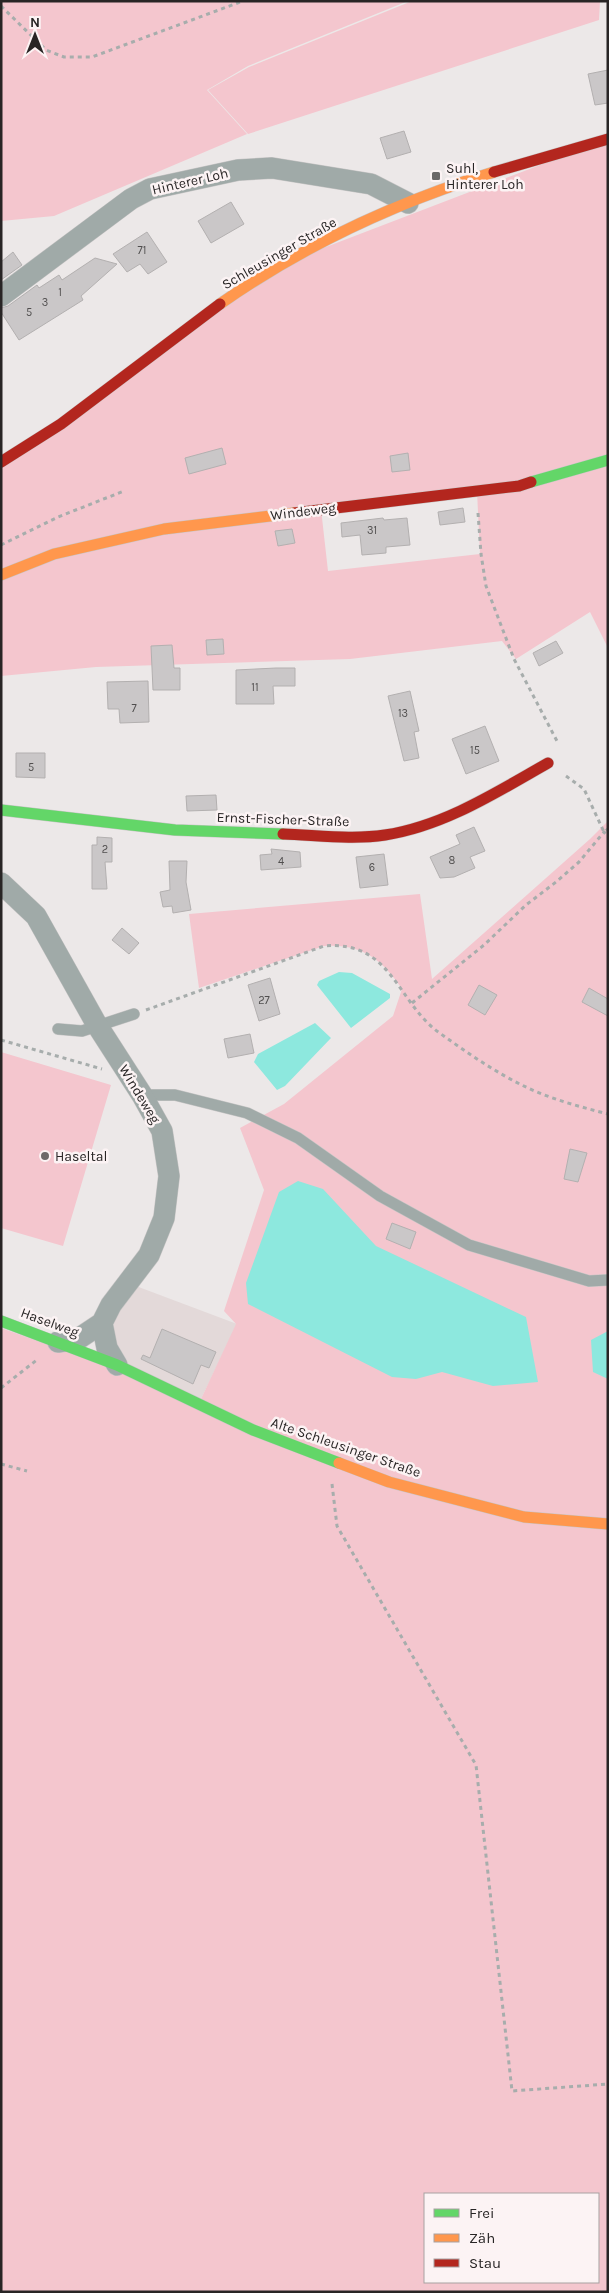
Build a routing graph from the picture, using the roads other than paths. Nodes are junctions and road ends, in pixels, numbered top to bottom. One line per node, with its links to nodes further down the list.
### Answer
1 (608, 139): 2 (street, Schleusinger Straße)
2 (408, 203): 3 (street, Hinterer Loh); 5 (street, Schleusinger Straße)
3 (1, 296)
4 (608, 460): 6 (street, Windeweg)
5 (1, 462)
6 (1, 575)
7 (548, 763): 8 (street, Ernst-Fischer-Straße)
8 (1, 810)
9 (1, 883): 11 (street, Windeweg)
10 (134, 1014): 11 (lane)
11 (97, 1025): 12 (lane); 13 (street, Windeweg)
12 (58, 1029)
13 (142, 1095): 14 (lane); 16 (street, Windeweg)
14 (608, 1280)
15 (1, 1320): 17 (street, Haselweg)
16 (102, 1324): 17 (street); 19 (street)
17 (58, 1342): 18 (street, Haselweg)
18 (88, 1352): 19 (street, Alte Schleusinger Straße)
19 (118, 1365): 20 (street, Alte Schleusinger Straße)
20 (608, 1524)

